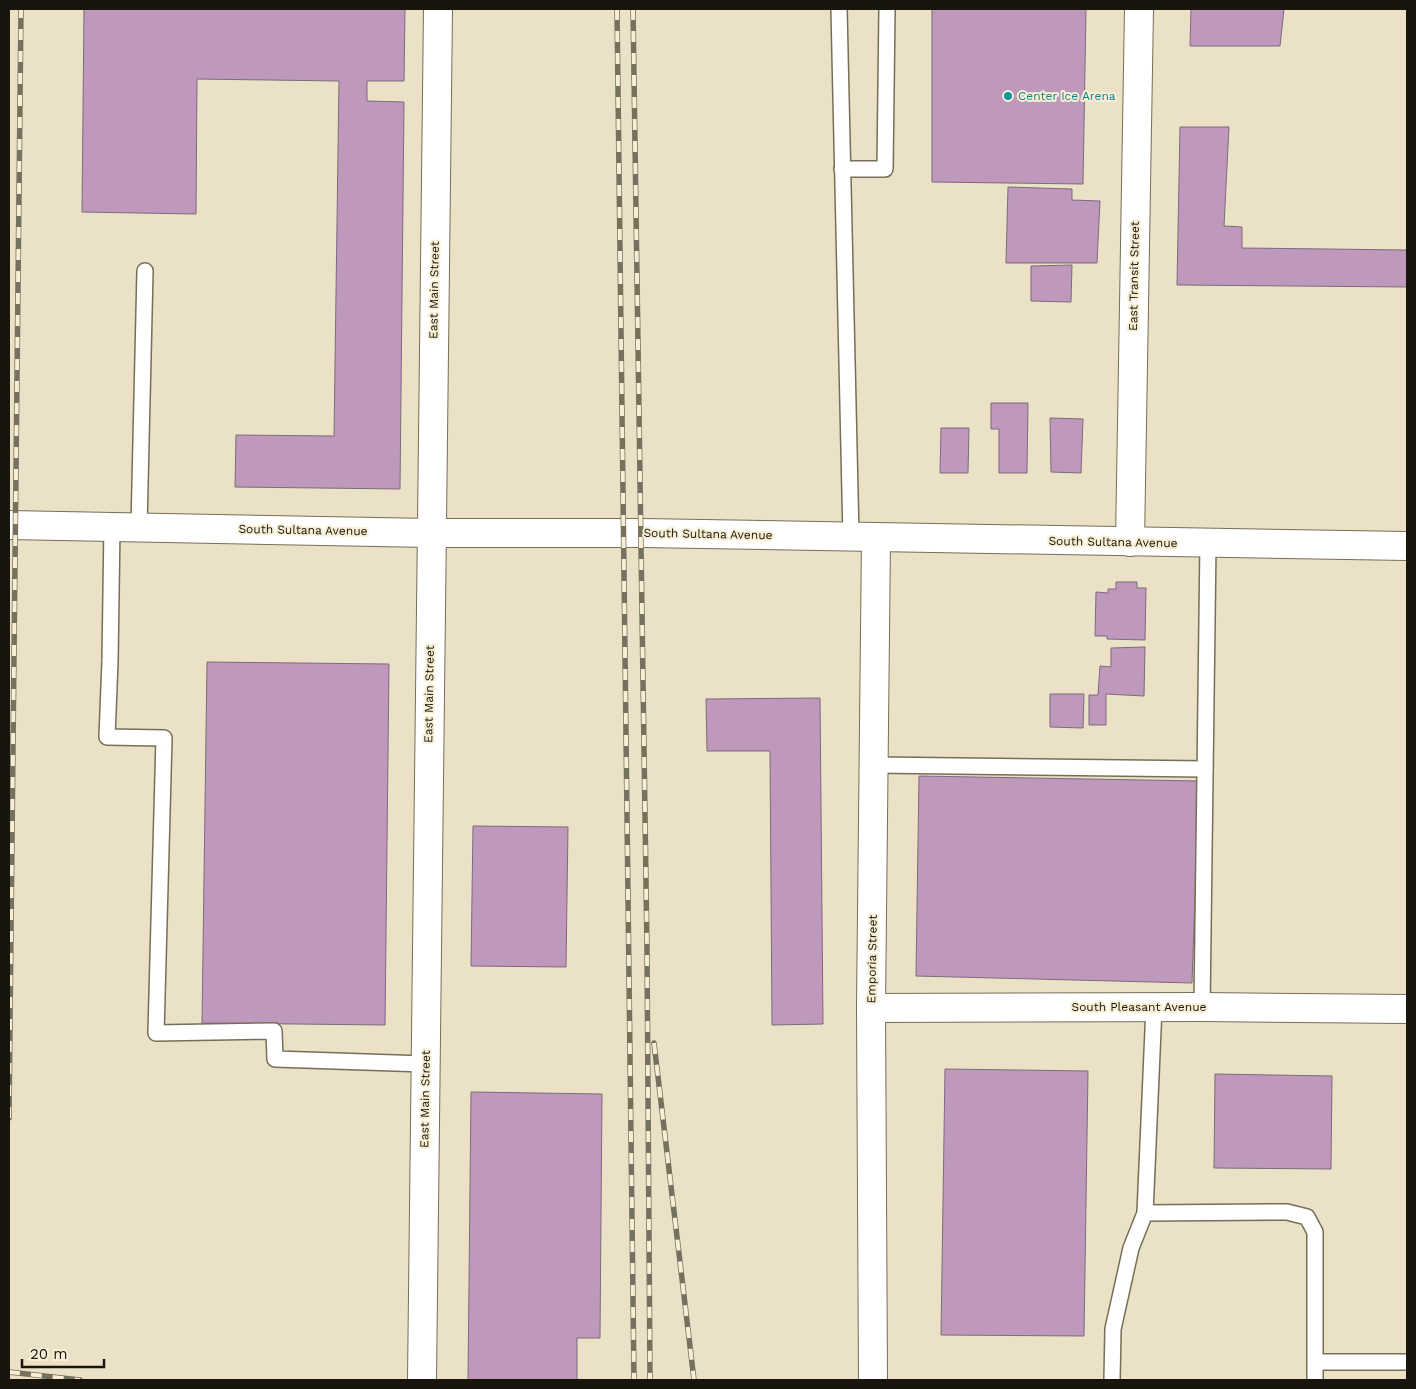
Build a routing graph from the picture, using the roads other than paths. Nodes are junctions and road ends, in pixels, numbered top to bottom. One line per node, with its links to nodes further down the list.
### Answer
1 (438, 9): 10 (street, East Main Street)
2 (839, 9): 5 (lane)
3 (886, 9): 5 (lane)
4 (1139, 9): 12 (street, East Transit Street)
5 (842, 169): 11 (lane)
6 (146, 271): 9 (lane)
7 (9, 525): 8 (street, South Sultana Avenue)
8 (112, 526): 9 (street, South Sultana Avenue); 21 (lane)
9 (139, 527): 10 (street, South Sultana Avenue)
10 (431, 533): 11 (street, South Sultana Avenue); 21 (street, East Main Street)
11 (864, 538): 12 (street, South Sultana Avenue); 15 (street, Emporia Street)
12 (1130, 542): 13 (street, South Sultana Avenue)
13 (1208, 543): 14 (street, South Sultana Avenue); 16 (lane)
14 (1407, 546)
15 (874, 765): 16 (lane); 19 (street, Emporia Street)
16 (1205, 769): 18 (lane)
17 (1154, 1007): 18 (street, South Pleasant Avenue); 19 (street, South Pleasant Avenue); 22 (lane)
18 (1202, 1007): 20 (street, South Pleasant Avenue)
19 (871, 1008): 26 (street, Emporia Street)
20 (1407, 1010)
21 (425, 1064): 25 (street, East Main Street)
22 (1145, 1213): 23 (lane); 27 (lane)
23 (1316, 1362): 24 (lane); 28 (lane)
24 (1407, 1362)
25 (422, 1380)
26 (873, 1380)
27 (1112, 1380)
28 (1316, 1380)

